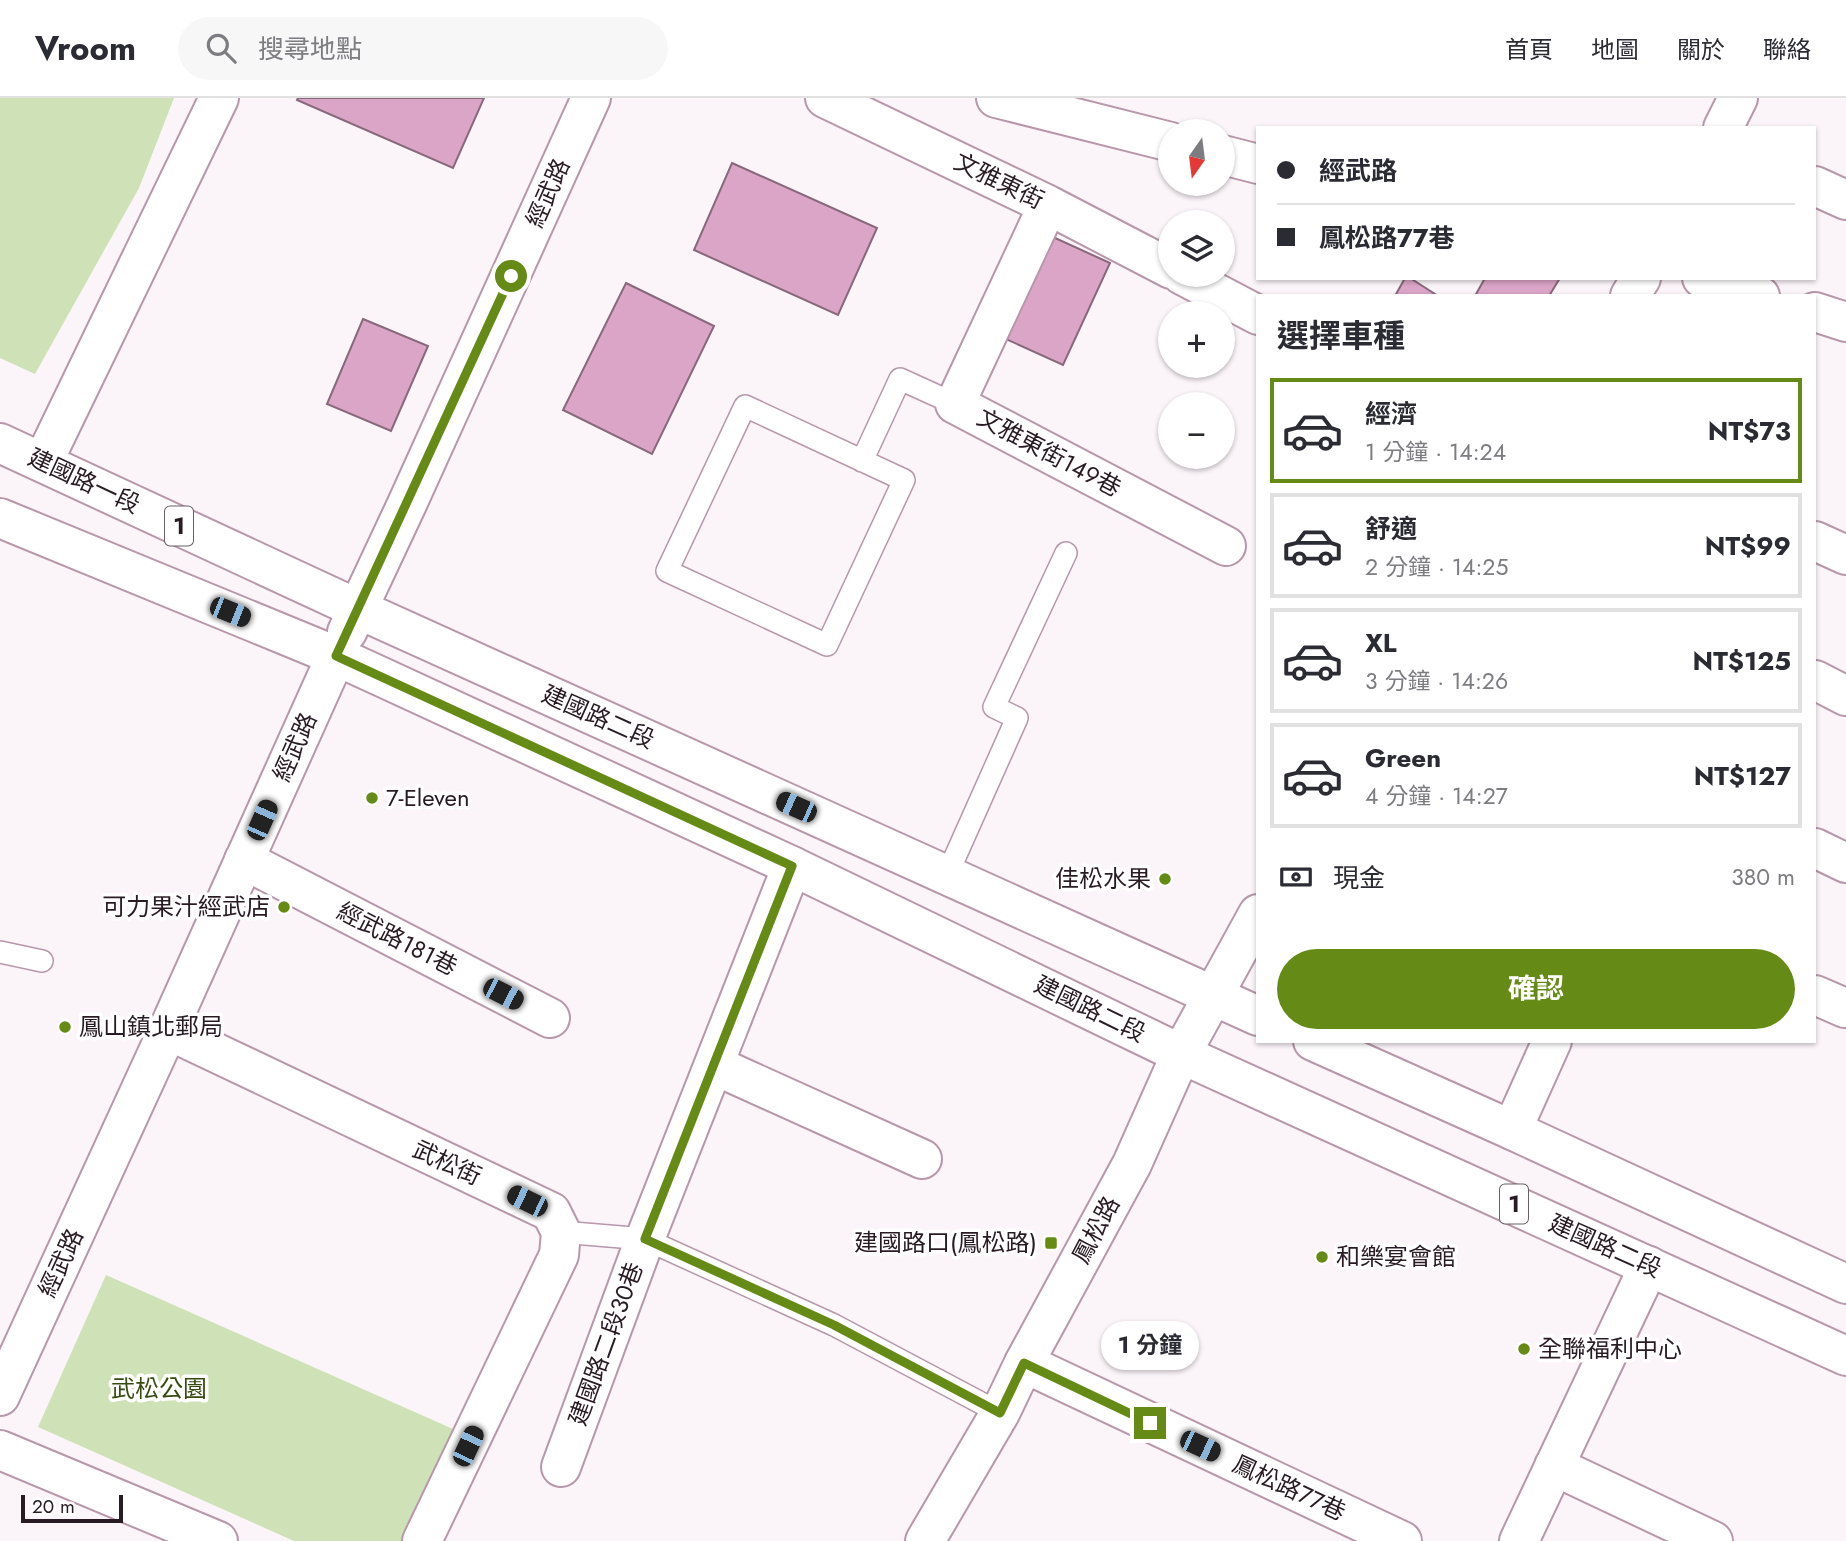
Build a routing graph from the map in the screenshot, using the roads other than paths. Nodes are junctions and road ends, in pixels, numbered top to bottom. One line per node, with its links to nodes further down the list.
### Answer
1 (219, 98): 23 (street)
2 (591, 98): 29 (street, 經武路)
3 (825, 98): 12 (street, 文雅東街)
4 (996, 98): 7 (street)
5 (1738, 98): 6 (street)
6 (1724, 126)
7 (1158, 139)
8 (1236, 158): 9 (street)
9 (1256, 163)
10 (1816, 186): 11 (street)
11 (1846, 200)
12 (1048, 205): 13 (street, 文雅東街); 20 (street, 文雅東街149巷)
13 (1158, 262)
14 (1708, 280): 16 (street)
15 (1205, 287): 18 (street)
16 (1754, 294)
17 (1816, 312): 19 (street)
18 (1256, 314)
19 (1846, 322)
20 (955, 404): 22 (lane); 26 (street, 文雅東街149巷)
21 (0, 443): 23 (street, 建國路一段 / 1)
22 (862, 461): 22 (lane)
23 (43, 462): 29 (street, 建國路一段 / 1)
24 (0, 518): 30 (street, 1)
25 (1816, 541): 28 (street)
26 (1226, 546)
27 (1066, 553): 37 (lane)
28 (1846, 555)
29 (358, 609): 30 (street, 經武路); 37 (street, 建國路二段 / 1)
30 (336, 656): 34 (street, 經武路); 36 (street, 建國路二段 / 1)
31 (1816, 681): 32 (street)
32 (1846, 696)
33 (1816, 848): 35 (street)
34 (244, 860): 43 (street, 經武路181巷); 44 (street, 經武路)
35 (1846, 863)
36 (792, 866): 47 (street, 建國路二段 / 1); 48 (street, 建國路二段30巷)
37 (947, 875): 41 (street, 建國路二段 / 1)
38 (1256, 918): 41 (street, 鳳松路)
39 (0, 952): 40 (lane)
40 (41, 961)
41 (1213, 996): 42 (street, 建國路二段 / 1); 47 (street, 鳳松路)
42 (1256, 1015)
43 (550, 1018)
44 (168, 1030): 51 (street, 武松街); 57 (street, 經武路)
45 (1317, 1043): 49 (street)
46 (1551, 1043): 49 (street)
47 (1181, 1054): 53 (street, 建國路二段 / 1); 56 (street, 鳳松路)
48 (714, 1065): 50 (street); 52 (street, 建國路二段30巷)
49 (1512, 1130): 54 (street)
50 (922, 1159)
51 (561, 1232): 52 (lane); 63 (street)
52 (645, 1239): 58 (lane); 61 (street, 建國路二段30巷)
53 (1649, 1266): 55 (street, 建國路二段 / 1); 60 (street)
54 (1846, 1283)
55 (1846, 1356)
56 (1024, 1363): 58 (street, 鳳松路); 65 (street, 鳳松路77巷)
57 (0, 1396)
58 (1000, 1413): 64 (street, 鳳松路)
59 (0, 1450): 62 (street)
60 (1554, 1466): 66 (street); 67 (street)
61 (561, 1467)
62 (218, 1541)
63 (422, 1541)
64 (925, 1541)
65 (1402, 1541)
66 (1519, 1541)
67 (1713, 1541)

